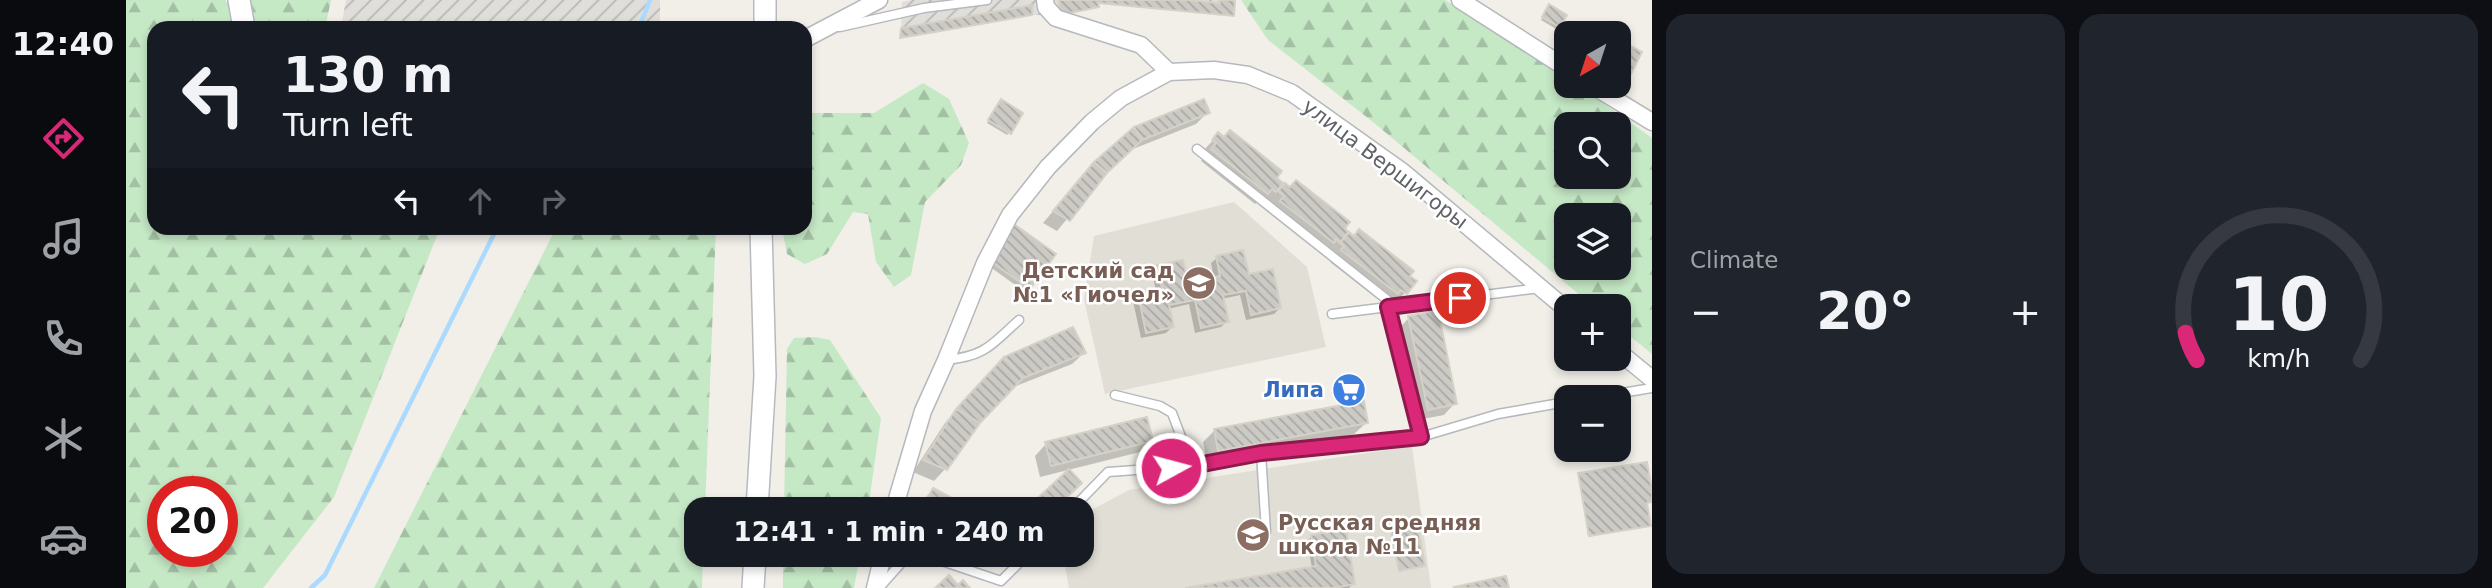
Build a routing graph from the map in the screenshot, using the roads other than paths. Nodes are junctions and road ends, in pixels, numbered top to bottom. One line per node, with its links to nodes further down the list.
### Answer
1 (239, 0): 7 (main road)
2 (765, 0): 8 (main road)
3 (879, 0): 9 (street)
4 (987, 0): 9 (lane)
5 (1045, 0): 12 (street)
6 (1460, 0): 11 (street)
7 (243, 21)
8 (765, 21)
9 (823, 31): 10 (street)
10 (812, 36)
11 (1554, 60)
12 (1170, 72): 17 (street, улица Вершигоры); 22 (street, улица Вершигоры)
13 (1613, 98): 14 (street)
14 (1652, 122)
15 (1197, 149): 19 (lane)
16 (761, 235): 32 (main road)
17 (1540, 288): 18 (street, улица Вершигоры); 19 (lane)
18 (1554, 299)
19 (1392, 306): 20 (lane); 29 (lane)
20 (1332, 314)
21 (1019, 320): 22 (lane)
22 (946, 360): 33 (street, улица Вершигоры)
23 (1631, 362): 24 (street)
24 (1652, 379)
25 (1652, 388): 26 (lane)
26 (1631, 392)
27 (1115, 395): 31 (lane)
28 (1554, 404): 29 (lane)
29 (1421, 437): 30 (lane)
30 (1261, 453): 31 (lane); 35 (lane)
31 (1192, 466): 34 (lane)
32 (758, 497)
33 (896, 497)
34 (1084, 497)
35 (1266, 531)
36 (754, 567): 41 (main road)
37 (881, 567): 42 (street)
38 (897, 567): 42 (lane)
39 (960, 567): 40 (lane)
40 (1015, 567)
41 (753, 588)
42 (877, 588)

